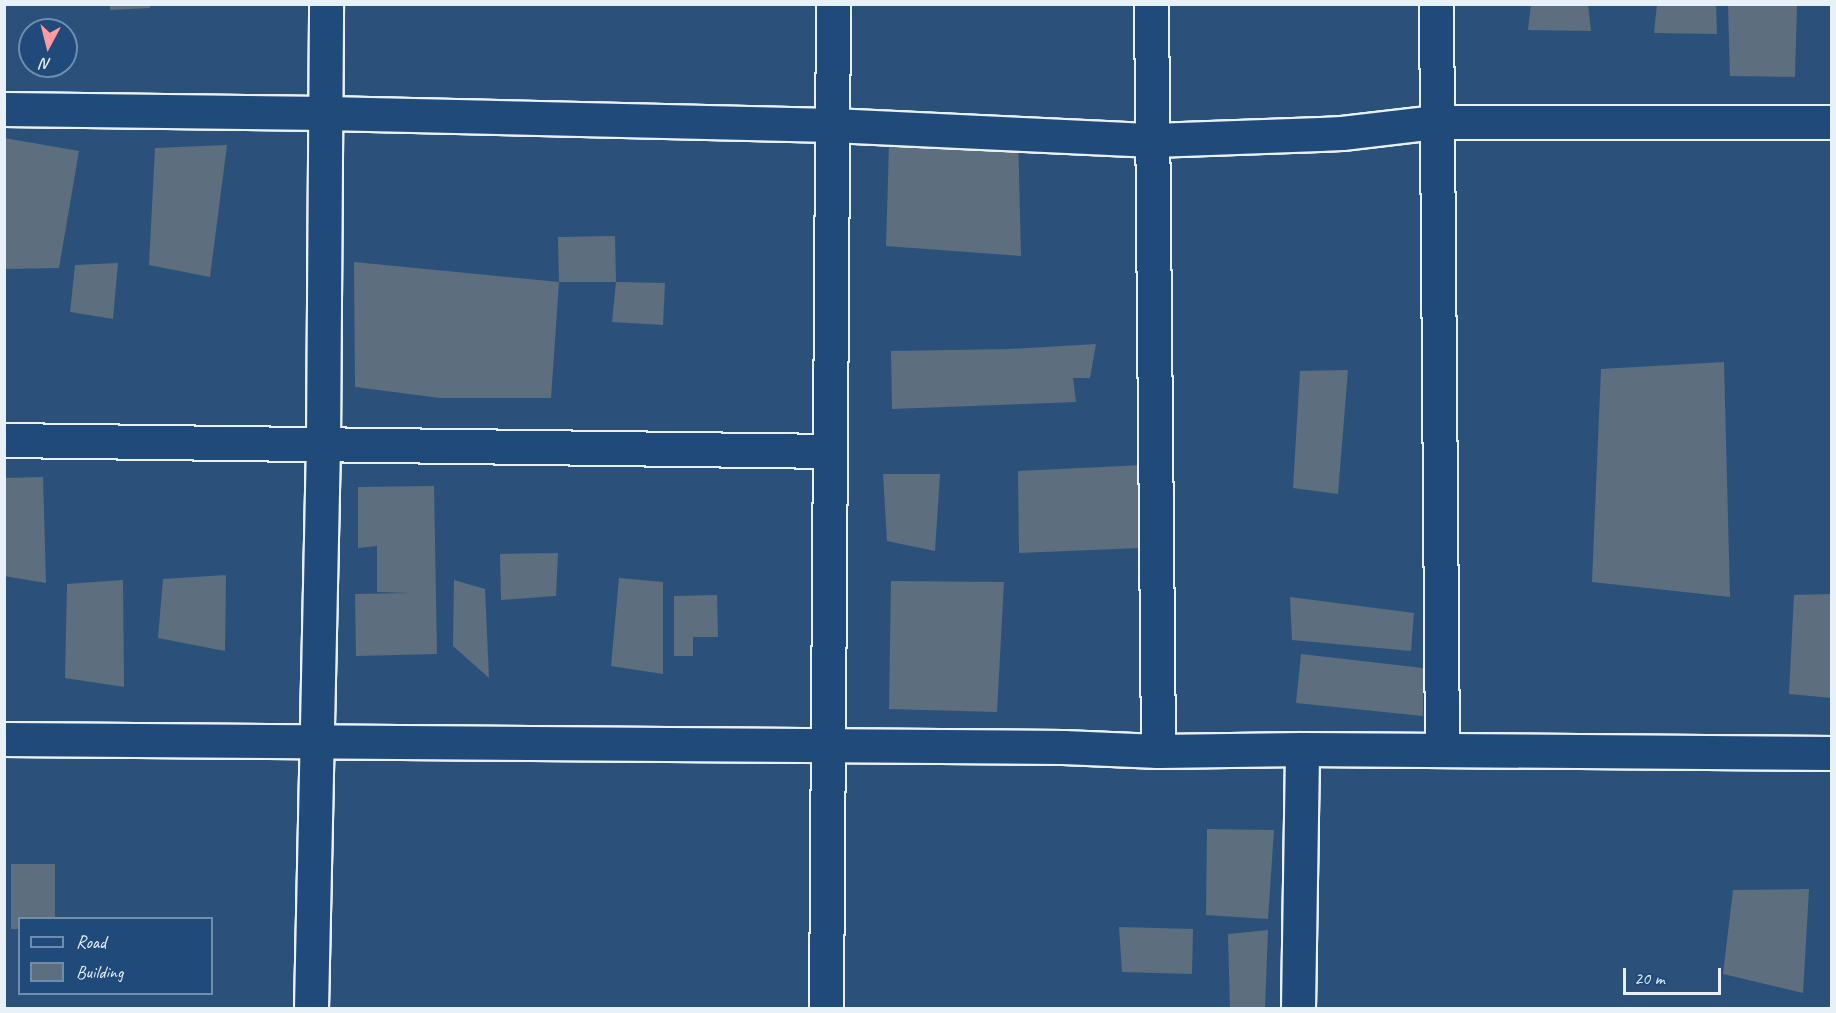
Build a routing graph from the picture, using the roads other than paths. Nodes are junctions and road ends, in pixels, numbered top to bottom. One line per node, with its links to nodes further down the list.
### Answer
1 (326, 4): 6 (street)
2 (833, 4): 9 (street)
3 (1151, 4): 10 (street)
4 (1436, 4): 7 (street)
5 (4, 109): 6 (street)
6 (326, 113): 9 (street); 12 (street)
7 (1436, 122): 8 (street); 10 (street); 18 (street)
8 (1832, 122)
9 (832, 125): 10 (street); 13 (street)
10 (1153, 140): 19 (street)
11 (4, 440): 12 (street)
12 (323, 445): 13 (street); 15 (street)
13 (830, 451): 16 (street)
14 (4, 739): 15 (street)
15 (316, 741): 16 (street); 21 (street)
16 (828, 745): 19 (street); 22 (street)
17 (1302, 749): 18 (street); 19 (street); 23 (street)
18 (1442, 750): 20 (street)
19 (1158, 751)
20 (1832, 753)
21 (311, 1008)
22 (826, 1008)
23 (1298, 1008)

